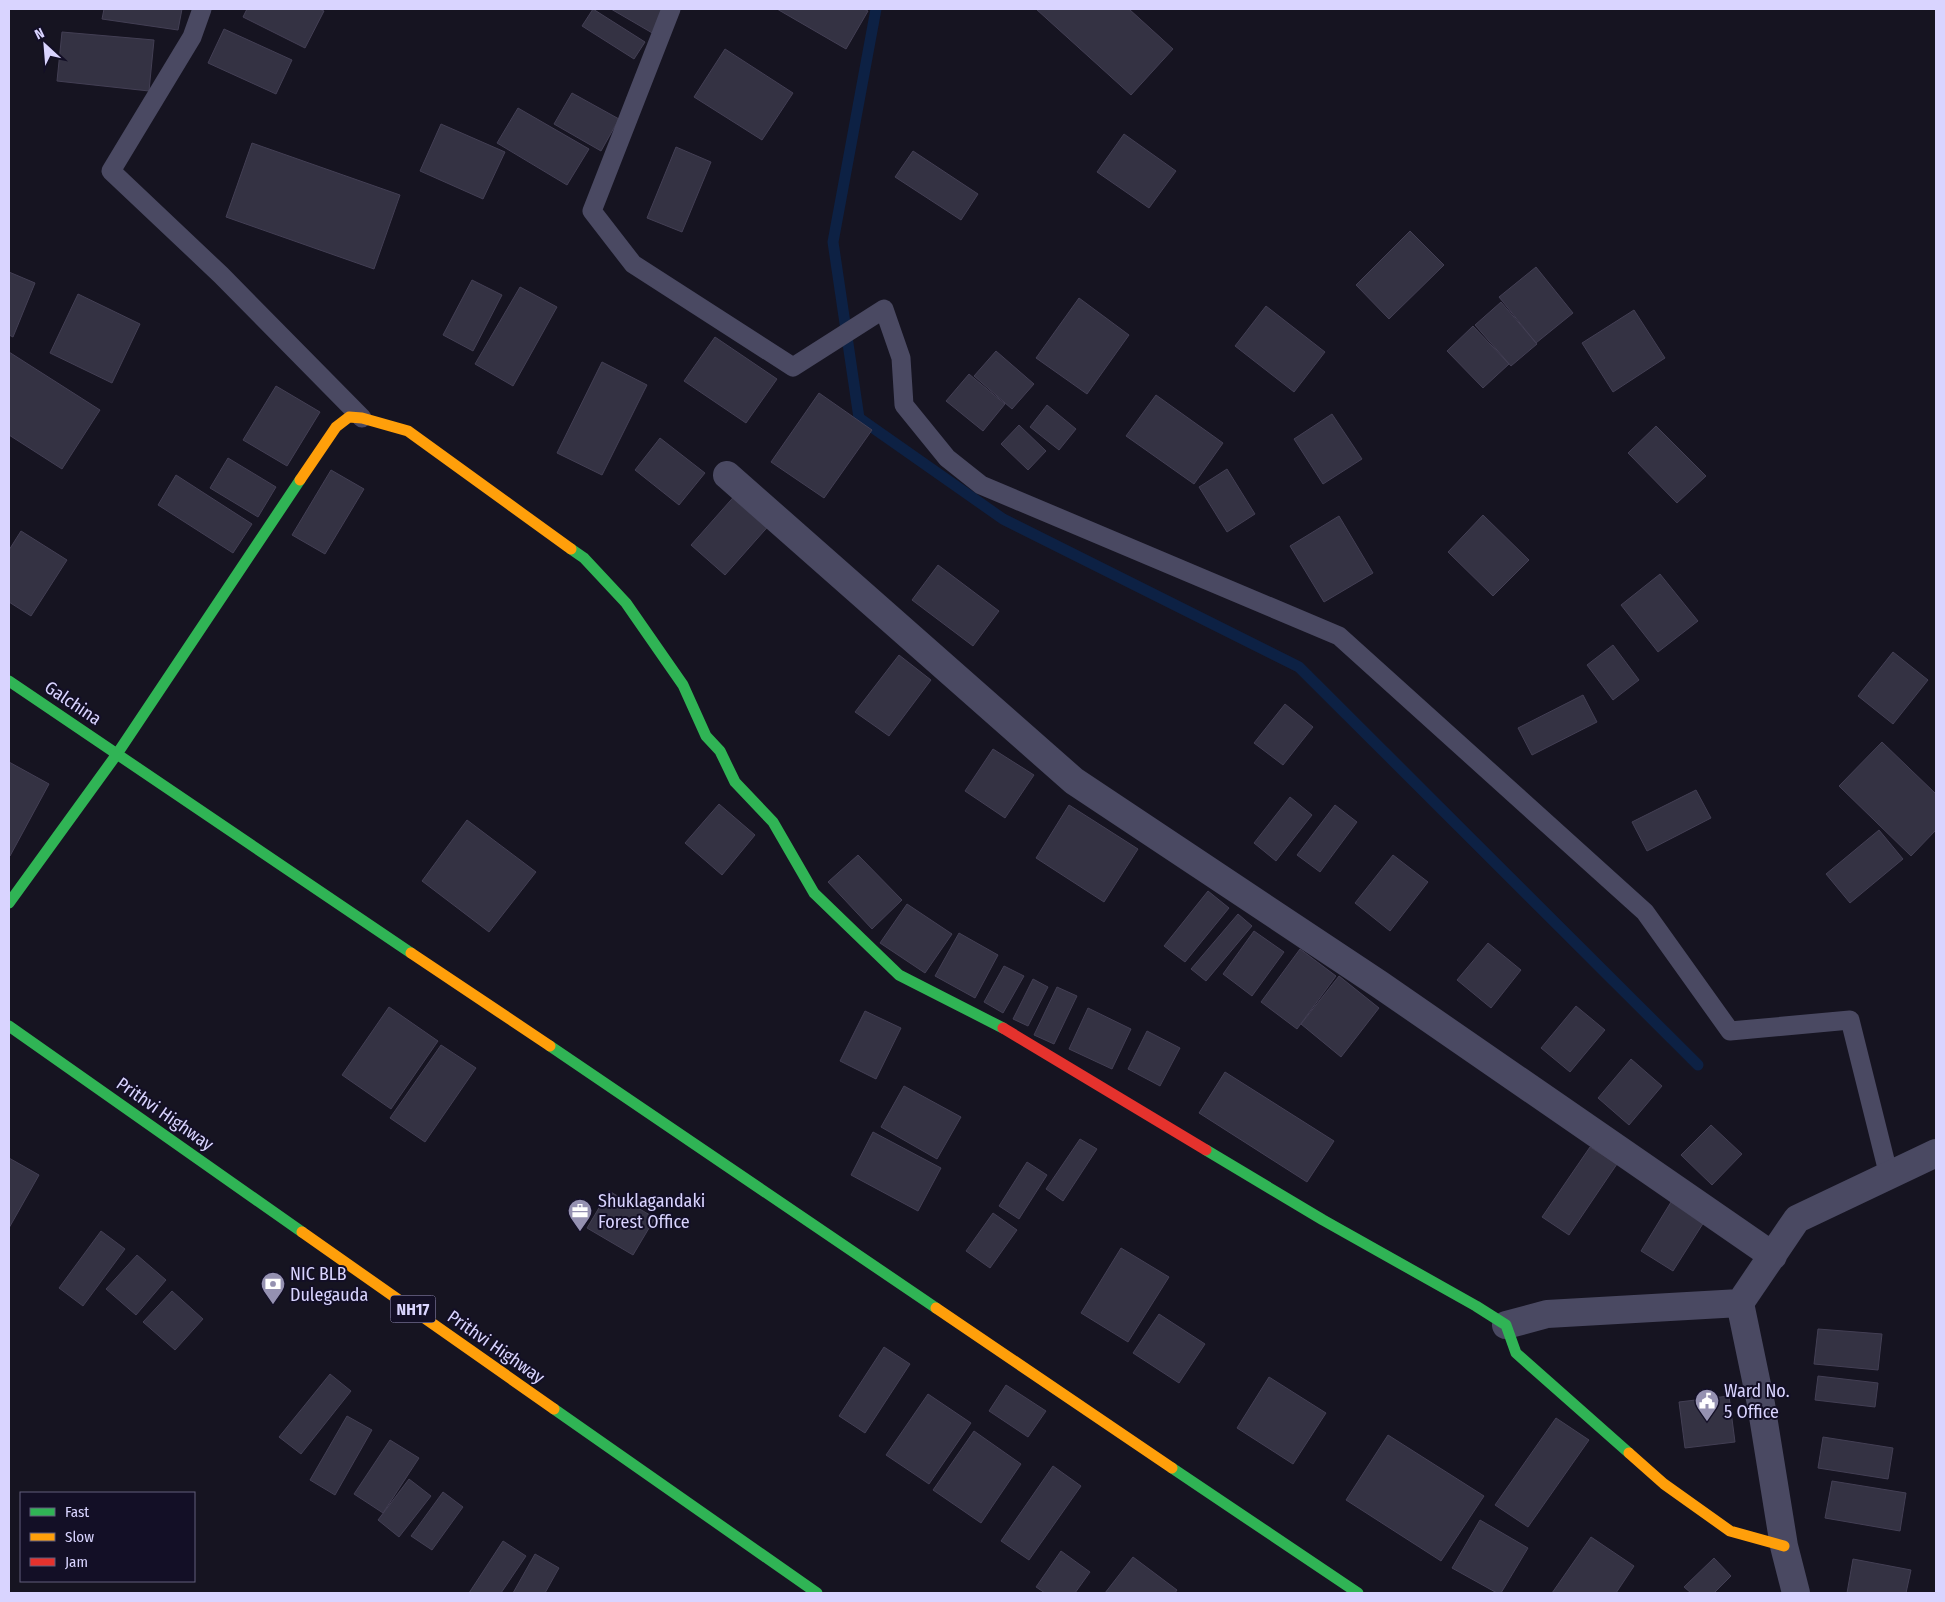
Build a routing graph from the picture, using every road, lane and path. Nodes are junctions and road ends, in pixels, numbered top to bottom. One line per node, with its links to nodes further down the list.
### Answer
1 (202, 9): 3 (lane)
2 (671, 9): 10 (lane)
3 (362, 418): 6 (main road); 13 (main road)
4 (727, 475): 11 (street)
5 (9, 681): 6 (main road, Galchina)
6 (117, 754): 7 (main road); 16 (main road, Galchina)
7 (9, 903)
8 (9, 1026): 15 (main road, Prithvi Highway / NH17)
9 (1936, 1153): 10 (street)
10 (1889, 1176): 11 (street)
11 (1773, 1256): 12 (street)
12 (1740, 1303): 13 (street); 14 (street)
13 (1506, 1325): 14 (main road)
14 (1784, 1546): 17 (street)
15 (817, 1593)
16 (1358, 1593)
17 (1796, 1593)

